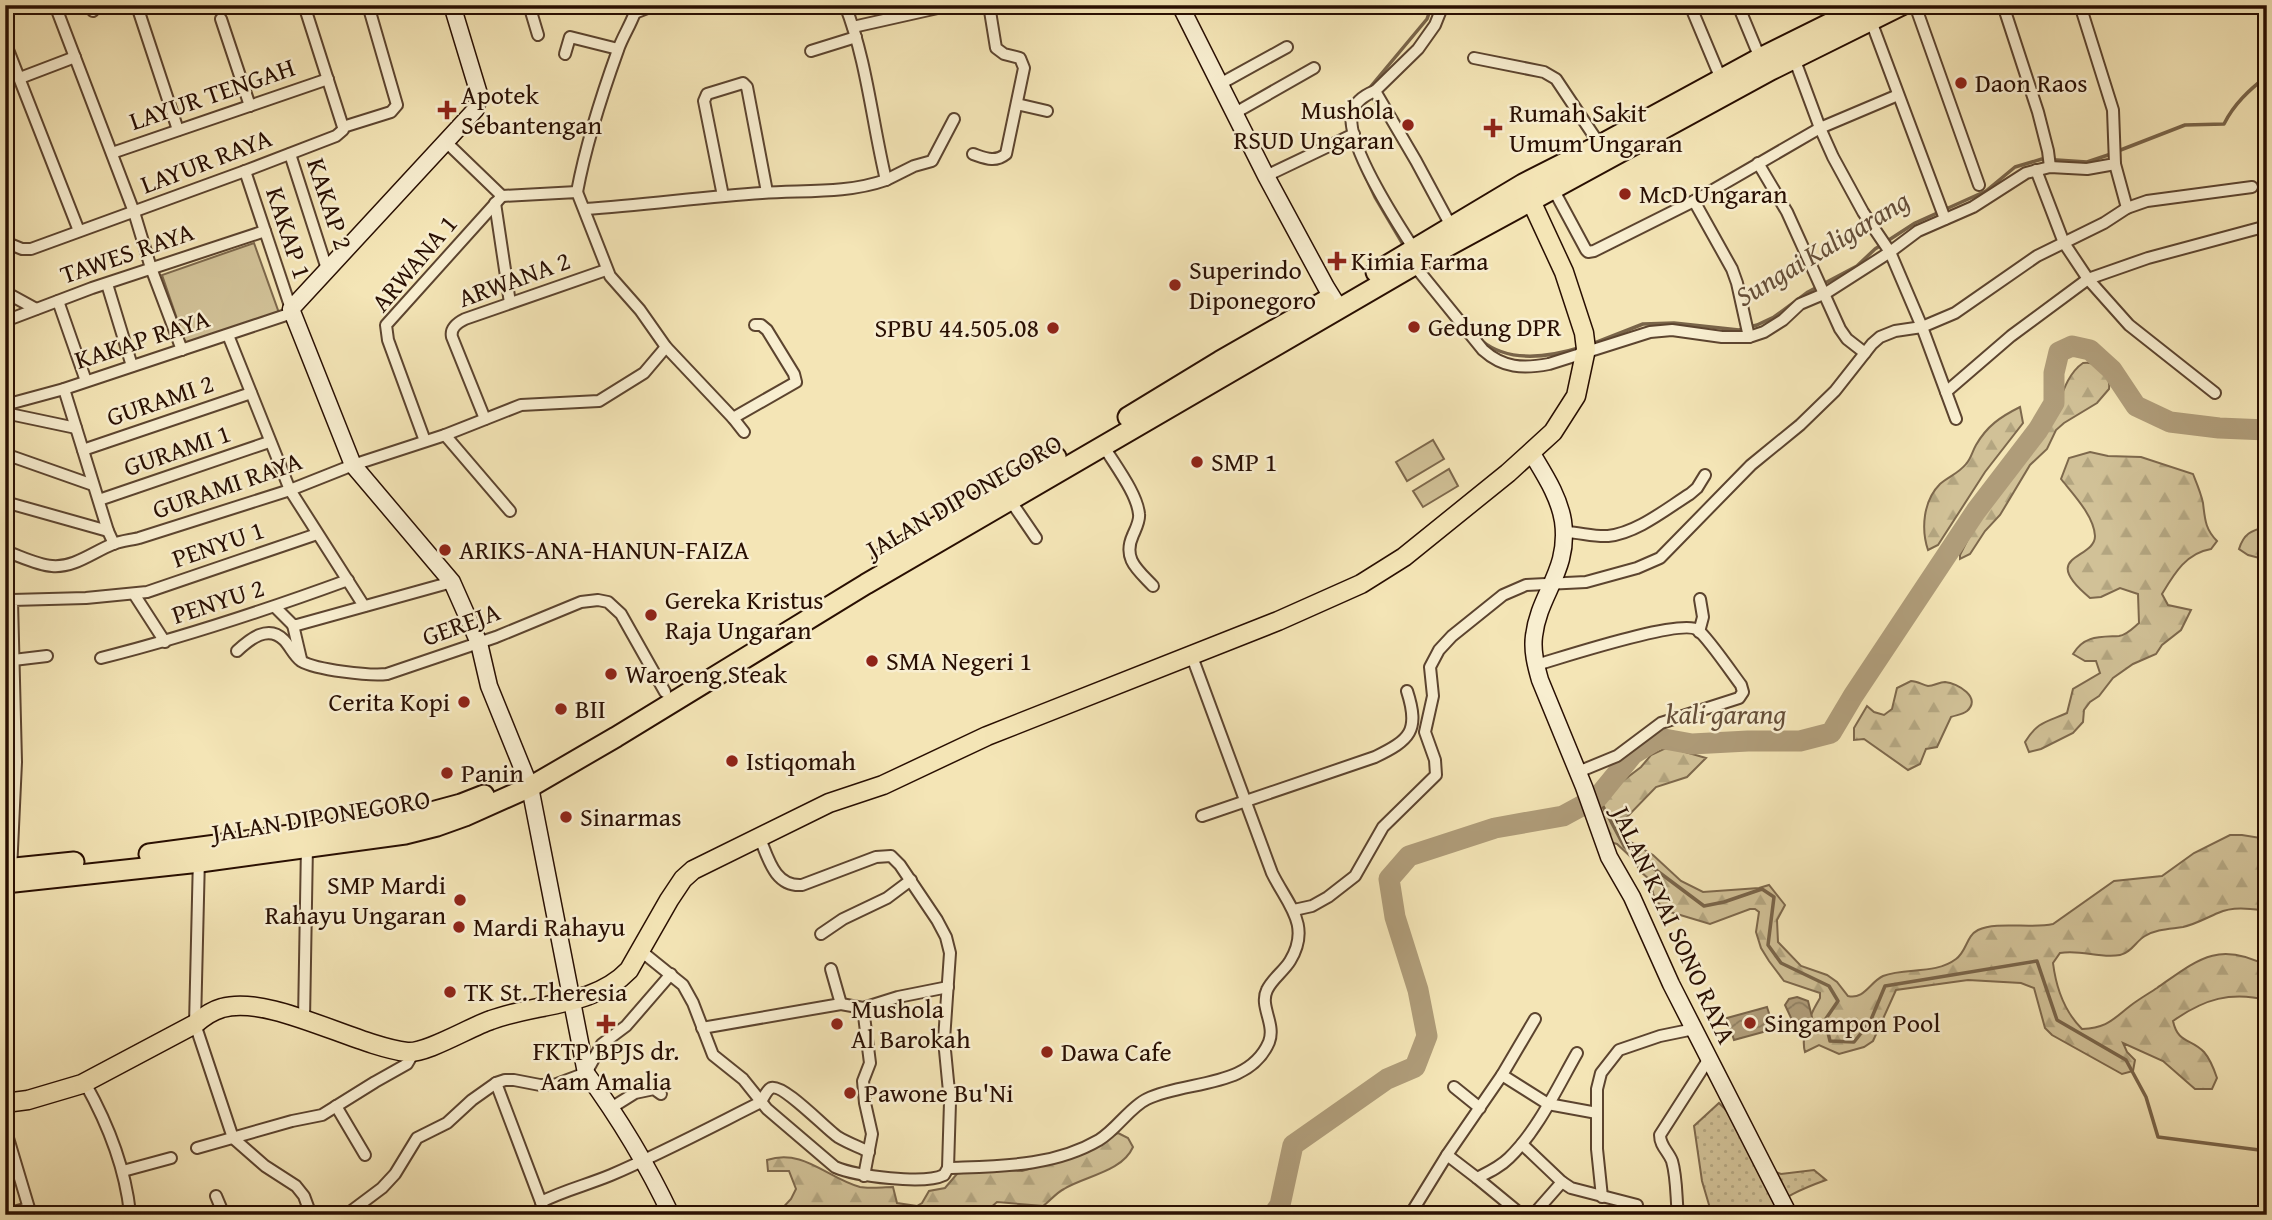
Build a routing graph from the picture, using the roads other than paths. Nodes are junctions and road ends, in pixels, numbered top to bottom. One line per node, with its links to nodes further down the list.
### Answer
1 (55, 5): 30 (street)
2 (304, 5): 36 (street)
3 (368, 5): 46 (street, LAYUR RAYA)
4 (452, 5): 50 (street)
5 (529, 5): 24 (street)
6 (654, 5): 20 (street)
7 (845, 5): 23 (street)
8 (951, 5): 19 (street)
9 (989, 5): 41 (street)
10 (1180, 5): 38 (street)
11 (1443, 5): 39 (street)
12 (1690, 5): 37 (street)
13 (1738, 5): 32 (street)
14 (1902, 5): 21 (highway, JALAN DIPONEGORO)
15 (1914, 5): 63 (street)
16 (2003, 5): 57 (street)
17 (2080, 5): 55 (street)
18 (137, 6): 48 (street)
19 (926, 8): 23 (street)
20 (637, 9): 27 (street)
21 (1869, 13): 32 (highway, JALAN DIPONEGORO); 33 (highway, JALAN DIPONEGORO); 40 (street)
22 (220, 19): 42 (street)
23 (855, 32): 28 (street); 61 (street)
24 (538, 35)
25 (5, 42): 35 (street)
26 (1287, 47): 38 (street)
27 (618, 49): 29 (street); 65 (street)
28 (811, 51)
29 (565, 54)
30 (75, 57): 35 (street); 52 (street)
31 (1474, 58): 51 (street)
32 (1760, 58): 37 (highway, JALAN DIPONEGORO)
33 (1794, 58): 47 (street); 62 (highway, JALAN DIPONEGORO)
34 (1314, 68): 44 (street)
35 (20, 78): 77 (street)
36 (328, 79): 42 (street, LAYUR TENGAH); 46 (street)
37 (1721, 79): 51 (highway, JALAN DIPONEGORO)
38 (1220, 84): 44 (street)
39 (1375, 91): 49 (street); 75 (street)
40 (1898, 95): 47 (street); 74 (street)
41 (1017, 104): 43 (street); 54 (street)
42 (250, 106): 48 (street, LAYUR TENGAH)
43 (1047, 111)
44 (1235, 113): 60 (street)
45 (954, 119): 61 (street)
46 (343, 127): 53 (street, LAYUR RAYA)
47 (1820, 128): 56 (street); 81 (street)
48 (178, 130): 52 (street, LAYUR TENGAH)
49 (1354, 134): 60 (street); 82 (street)
50 (446, 142): 69 (street); 84 (street)
51 (1600, 145): 62 (highway, JALAN DIPONEGORO)
52 (112, 153): 73 (street)
53 (290, 154): 59 (street, LAYUR RAYA); 84 (street, KAKAP 2)
54 (973, 154)
55 (2115, 159): 57 (street); 71 (street)
56 (1758, 163): 70 (street); 88 (street)
57 (2049, 165): 58 (street)
58 (2036, 170): 74 (street); 80 (street)
59 (245, 172): 73 (street, LAYUR RAYA); 78 (street, KAKAP 1)
60 (1266, 176): 92 (street)
61 (886, 180): 66 (street)
62 (1549, 181): 67 (highway, JALAN DIPONEGORO); 70 (street)
63 (1979, 185)
64 (2252, 187): 71 (street)
65 (577, 192): 69 (street); 72 (street)
66 (767, 192): 68 (street); 68 (street)
67 (1527, 192): 75 (highway, JALAN DIPONEGORO); 82 (highway, JALAN DIPONEGORO); 100 (main road)
68 (723, 196): 72 (street)
69 (498, 200): 91 (street); 119 (street, ARWANA 1)
70 (1694, 201): 98 (street)
71 (2127, 208): 80 (street)
72 (585, 209): 85 (street)
73 (134, 212): 77 (street, LAYUR RAYA); 83 (street)
74 (1944, 214): 81 (street)
75 (1451, 226): 82 (highway, JALAN DIPONEGORO)
76 (2267, 226): 86 (street)
77 (79, 231): 79 (street, LAYUR RAYA)
78 (265, 231): 83 (street, TAWES RAYA); 94 (street, KAKAP 1)
79 (5, 242)
80 (2064, 243): 86 (street); 97 (street)
81 (1887, 247): 88 (street); 97 (street)
82 (1411, 260): 92 (highway, JALAN DIPONEGORO); 100 (street)
83 (152, 268): 87 (street, TAWES RAYA); 102 (street)
84 (327, 269): 94 (street)
85 (606, 270): 91 (street, ARWANA 2); 101 (street)
86 (2088, 279): 107 (street); 109 (street)
87 (107, 284): 90 (street, TAWES RAYA); 104 (street)
88 (1824, 289): 98 (street); 103 (street)
89 (5, 292): 93 (street)
90 (58, 301): 93 (street, TAWES RAYA); 105 (street)
91 (510, 303): 114 (street, ARWANA 2)
92 (1335, 303): 110 (highway, JALAN DIPONEGORO)
93 (36, 309): 95 (street, TAWES RAYA)
94 (291, 311): 99 (street, KAKAP RAYA); 125 (street)
95 (5, 321)
96 (755, 325): 113 (street)
97 (1922, 327): 103 (street); 107 (street)
98 (1749, 334): 100 (street)
99 (228, 335): 102 (street, KAKAP RAYA); 108 (street)
100 (1585, 344): 123 (main road)
101 (666, 347): 113 (street); 114 (street, GURAMI RAYA)
102 (182, 350): 104 (street, KAKAP RAYA)
103 (1865, 352): 142 (street)
104 (132, 366): 105 (street, KAKAP RAYA)
105 (86, 382): 106 (street, KAKAP RAYA)
106 (64, 388): 111 (street, KAKAP RAYA); 116 (street)
107 (1946, 391): 115 (street)
108 (251, 393): 120 (street); 122 (street, GURAMI 2)
109 (2215, 393)
110 (1167, 400): 121 (highway, JALAN DIPONEGORO); 139 (highway, JALAN DIPONEGORO)
111 (5, 405)
112 (5, 413): 116 (street)
113 (733, 418): 117 (street)
114 (485, 419): 118 (street, GURAMI RAYA)
115 (1956, 419)
116 (76, 428): 122 (street)
117 (744, 432)
118 (445, 435): 119 (street, GURAMI RAYA); 132 (street)
119 (425, 440): 125 (street, GURAMI RAYA)
120 (270, 442): 128 (street); 129 (street, GURAMI 1)
121 (1103, 445): 130 (highway, JALAN DIPONEGORO); 143 (street)
122 (83, 450): 127 (street)
123 (1531, 452): 134 (street, JALAN KYAI SONO RAYA); 155 (main road)
124 (5, 454): 127 (street)
125 (353, 465): 128 (street, GURAMI RAYA); 141 (street)
126 (1705, 475): 134 (street)
127 (93, 485): 129 (street)
128 (290, 489): 135 (street); 137 (street, GURAMI RAYA)
129 (99, 500): 133 (street)
130 (1010, 500): 136 (street); 139 (highway, JALAN DIPONEGORO)
131 (5, 502): 133 (street)
132 (510, 511)
133 (107, 531): 137 (street)
134 (1564, 532): 142 (street, JALAN KYAI SONO RAYA)
135 (317, 534): 140 (street); 144 (street, PENYU 1)
136 (1036, 538)
137 (114, 544): 138 (street, GURAMI RAYA)
138 (5, 551)
139 (862, 578): 149 (highway, JALAN DIPONEGORO)
140 (348, 580): 147 (street); 148 (street, PENYU 2)
141 (452, 582): 147 (street); 153 (street)
142 (1553, 584): 160 (street, JALAN KYAI SONO RAYA); 172 (street)
143 (1153, 586)
144 (134, 594): 146 (street, PENYU 1); 152 (street)
145 (1700, 599): 151 (street)
146 (9, 601): 158 (street, PENYU 1)
147 (365, 606): 150 (street)
148 (275, 607): 150 (street); 152 (street, PENYU 2)
149 (801, 616): 162 (highway, JALAN DIPONEGORO); 164 (highway, JALAN DIPONEGORO)
150 (293, 625): 159 (street)
151 (1699, 632): 160 (street); 163 (street)
152 (165, 642): 157 (street, PENYU 2)
153 (480, 643): 159 (street, GEREJA); 162 (street, GEREJA); 164 (street)
154 (237, 651): 159 (street)
155 (1191, 654): 165 (street); 167 (main road)
156 (47, 656): 158 (street)
157 (101, 658)
158 (10, 661): 170 (street, PENYU 1)
159 (302, 661)
160 (1536, 665): 163 (street, JALAN KYAI SONO RAYA)
161 (1407, 691): 165 (street)
162 (666, 692): 164 (highway, JALAN DIPONEGORO)
163 (1578, 772): 185 (street, JALAN KYAI SONO RAYA)
164 (528, 781): 168 (highway, JALAN DIPONEGORO); 178 (street)
165 (1246, 801): 166 (street); 172 (street)
166 (1202, 816)
167 (759, 836): 171 (street); 174 (main road)
168 (307, 840): 169 (highway, JALAN DIPONEGORO); 182 (street)
169 (199, 855): 170 (highway, JALAN DIPONEGORO); 183 (street)
170 (8, 876)
171 (911, 880): 173 (street); 177 (street)
172 (1294, 911): 211 (street)
173 (821, 934)
174 (641, 951): 176 (street); 178 (main road)
175 (831, 969): 179 (street)
176 (671, 974): 184 (street); 189 (street)
177 (948, 987): 180 (street); 211 (street)
178 (571, 1000): 186 (main road); 189 (street)
179 (841, 1004): 180 (street); 184 (street)
180 (863, 1008): 206 (street)
181 (1535, 1019): 190 (street)
182 (304, 1020): 183 (main road); 186 (main road)
183 (195, 1024): 191 (main road); 203 (street)
184 (702, 1028): 195 (street)
185 (1694, 1029): 188 (street, JALAN KYAI SONO RAYA); 201 (street)
186 (410, 1052): 198 (street)
187 (1577, 1053): 197 (street)
188 (1710, 1058): 231 (street); 232 (street, JALAN KYAI SONO RAYA)
189 (586, 1073): 192 (street); 199 (street)
190 (1502, 1075): 197 (street); 200 (street)
191 (85, 1083): 196 (main road); 212 (street)
192 (496, 1083): 218 (street); 225 (street)
193 (1454, 1087): 200 (street)
194 (661, 1094): 199 (street)
195 (761, 1102): 206 (street); 210 (street); 213 (street)
196 (5, 1103)
197 (1548, 1104): 201 (street); 204 (street)
198 (336, 1106): 203 (street); 207 (street)
199 (611, 1108): 210 (street)
200 (1480, 1108): 208 (street)
201 (1597, 1113): 217 (street)
202 (5, 1128): 220 (street)
203 (233, 1138): 205 (street); 224 (street)
204 (1522, 1144): 214 (street); 215 (street)
205 (197, 1148)
206 (869, 1152): 213 (street)
207 (365, 1155)
208 (1447, 1155): 214 (street); 228 (street)
209 (171, 1158): 212 (street)
210 (644, 1160): 218 (street); 227 (street)
211 (948, 1168): 213 (street)
212 (123, 1171): 222 (street)
213 (864, 1176)
214 (1477, 1178): 229 (street)
215 (1562, 1182): 217 (street); 230 (street)
216 (216, 1196): 223 (street)
217 (1602, 1197): 219 (street)
218 (541, 1202): 226 (street)
219 (1637, 1205)
220 (30, 1211): 221 (street)
221 (5, 1214)
222 (123, 1215)
223 (224, 1215)
224 (311, 1215)
225 (346, 1215)
226 (546, 1215)
227 (671, 1215)
228 (1410, 1215)
229 (1522, 1215)
230 (1533, 1215)
231 (1678, 1215)
232 (1789, 1215)

